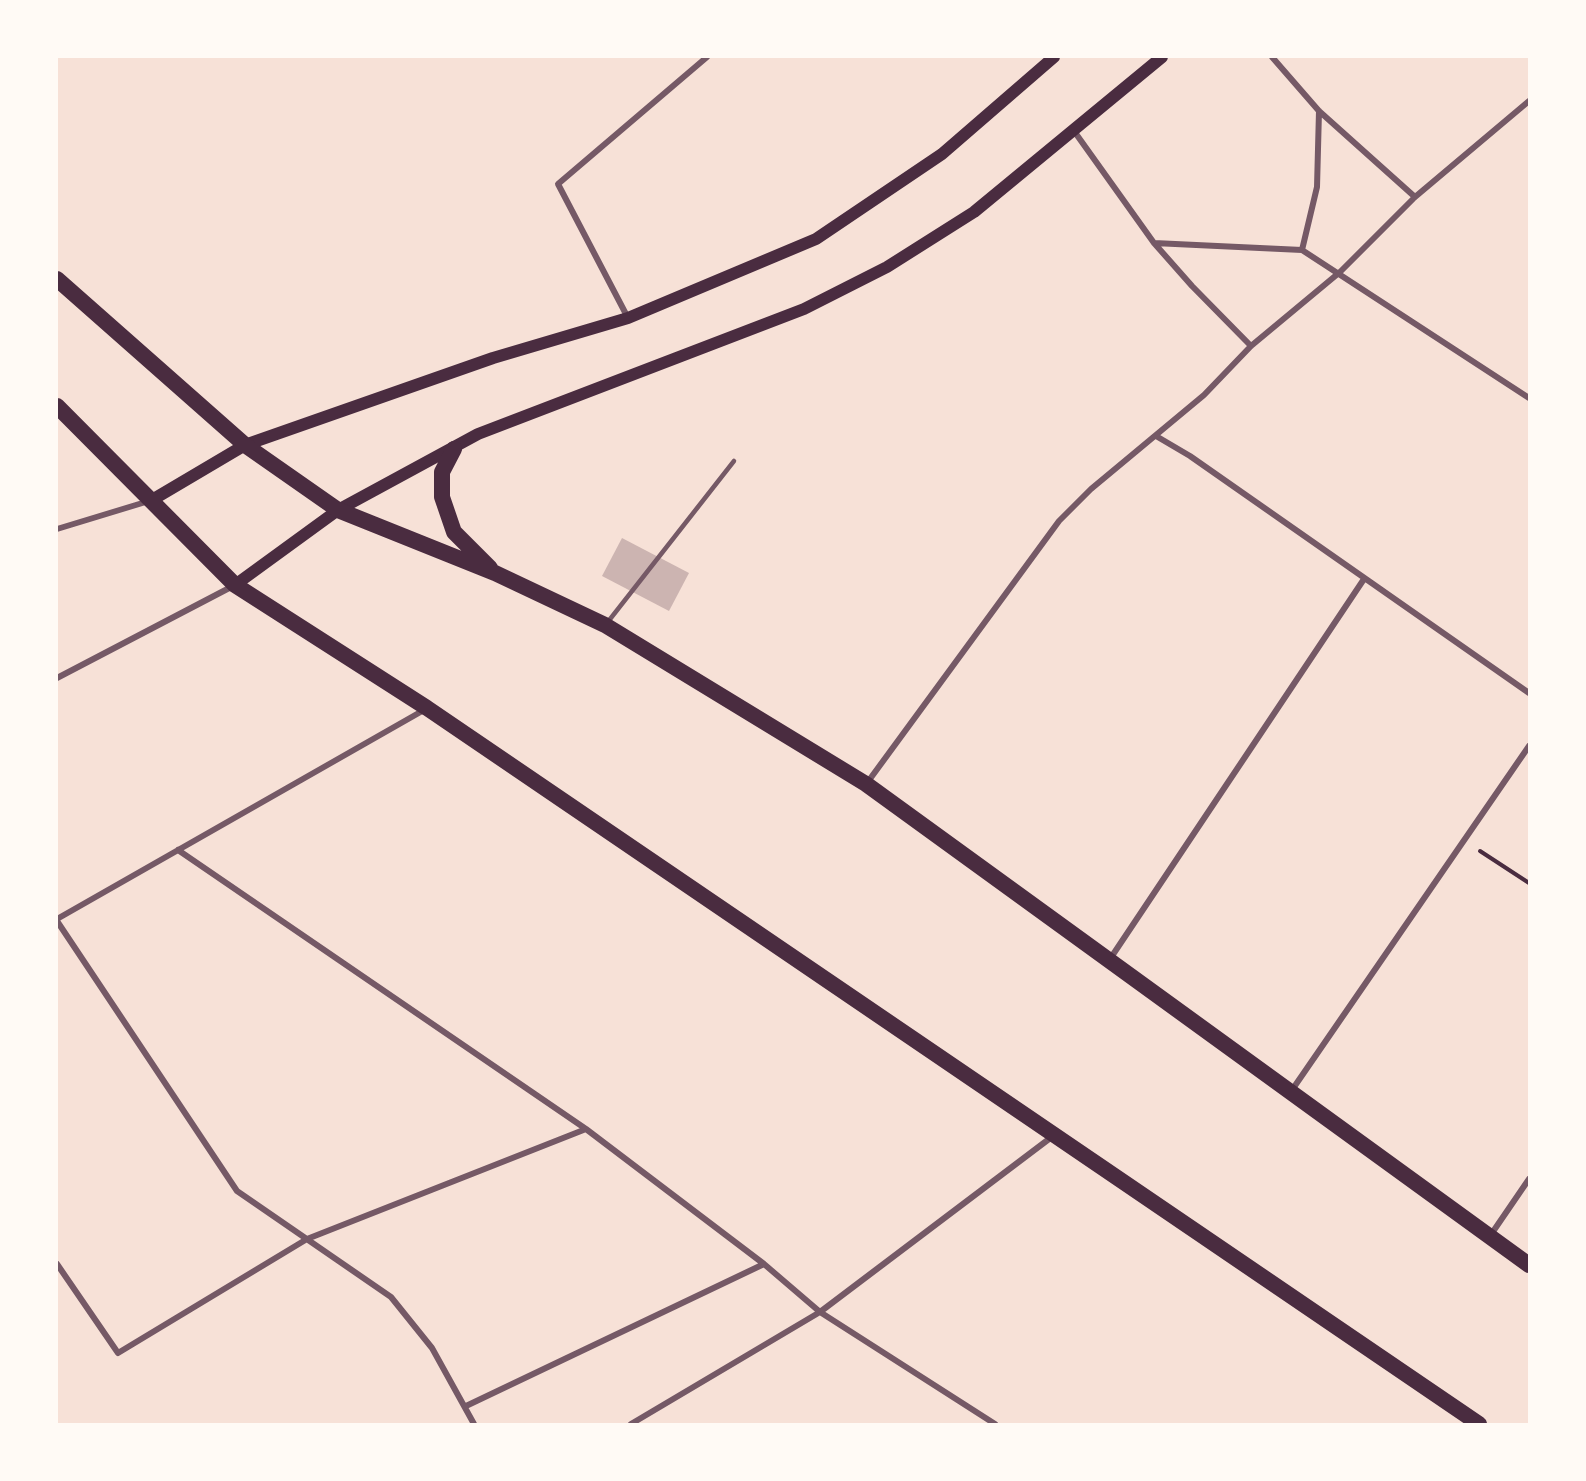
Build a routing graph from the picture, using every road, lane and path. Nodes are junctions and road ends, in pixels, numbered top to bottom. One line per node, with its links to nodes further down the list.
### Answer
1 (707, 57): 13 (street)
2 (1054, 57): 13 (main road)
3 (1272, 57): 6 (street)
4 (1157, 58): 7 (main road)
5 (1529, 101): 8 (street)
6 (1318, 111): 8 (street); 10 (street)
7 (1074, 131): 9 (street); 19 (main road)
8 (1415, 197): 11 (street)
9 (1155, 243): 10 (street); 14 (street)
10 (1302, 250): 11 (street)
11 (1340, 272): 14 (street); 15 (street)
12 (57, 279): 18 (highway)
13 (628, 318): 18 (main road)
14 (1251, 346): 17 (street)
15 (1529, 398)
16 (57, 406): 21 (highway)
17 (1156, 436): 25 (street); 32 (street)
18 (245, 445): 21 (main road); 22 (highway)
19 (454, 449): 22 (main road); 24 (highway)
20 (734, 461): 27 (lane)
21 (152, 500): 23 (street); 26 (highway)
22 (338, 510): 24 (highway); 26 (main road)
23 (57, 529)
24 (495, 573): 27 (highway)
25 (1364, 579): 29 (street); 37 (street)
26 (235, 585): 28 (street); 30 (highway)
27 (605, 625): 32 (highway)
28 (57, 678)
29 (1529, 693)
30 (428, 708): 34 (street); 40 (highway)
31 (1529, 746): 33 (street)
32 (866, 784): 37 (highway)
33 (1464, 840): 35 (path); 38 (street)
34 (178, 850): 36 (street); 39 (street)
35 (1529, 883)
36 (57, 920): 43 (street)
37 (1110, 959): 38 (highway)
38 (1291, 1091): 42 (highway)
39 (586, 1129): 43 (street); 45 (street)
40 (1056, 1134): 47 (street); 52 (highway)
41 (1529, 1179): 42 (street)
42 (1490, 1236): 46 (highway)
43 (307, 1239): 44 (street); 48 (street)
44 (57, 1264)
45 (764, 1264): 47 (street); 48 (street)
46 (1529, 1265)
47 (820, 1312): 50 (street); 51 (street)
48 (466, 1406): 49 (street)
49 (474, 1424)
50 (631, 1424)
51 (995, 1424)
52 (1479, 1424)

